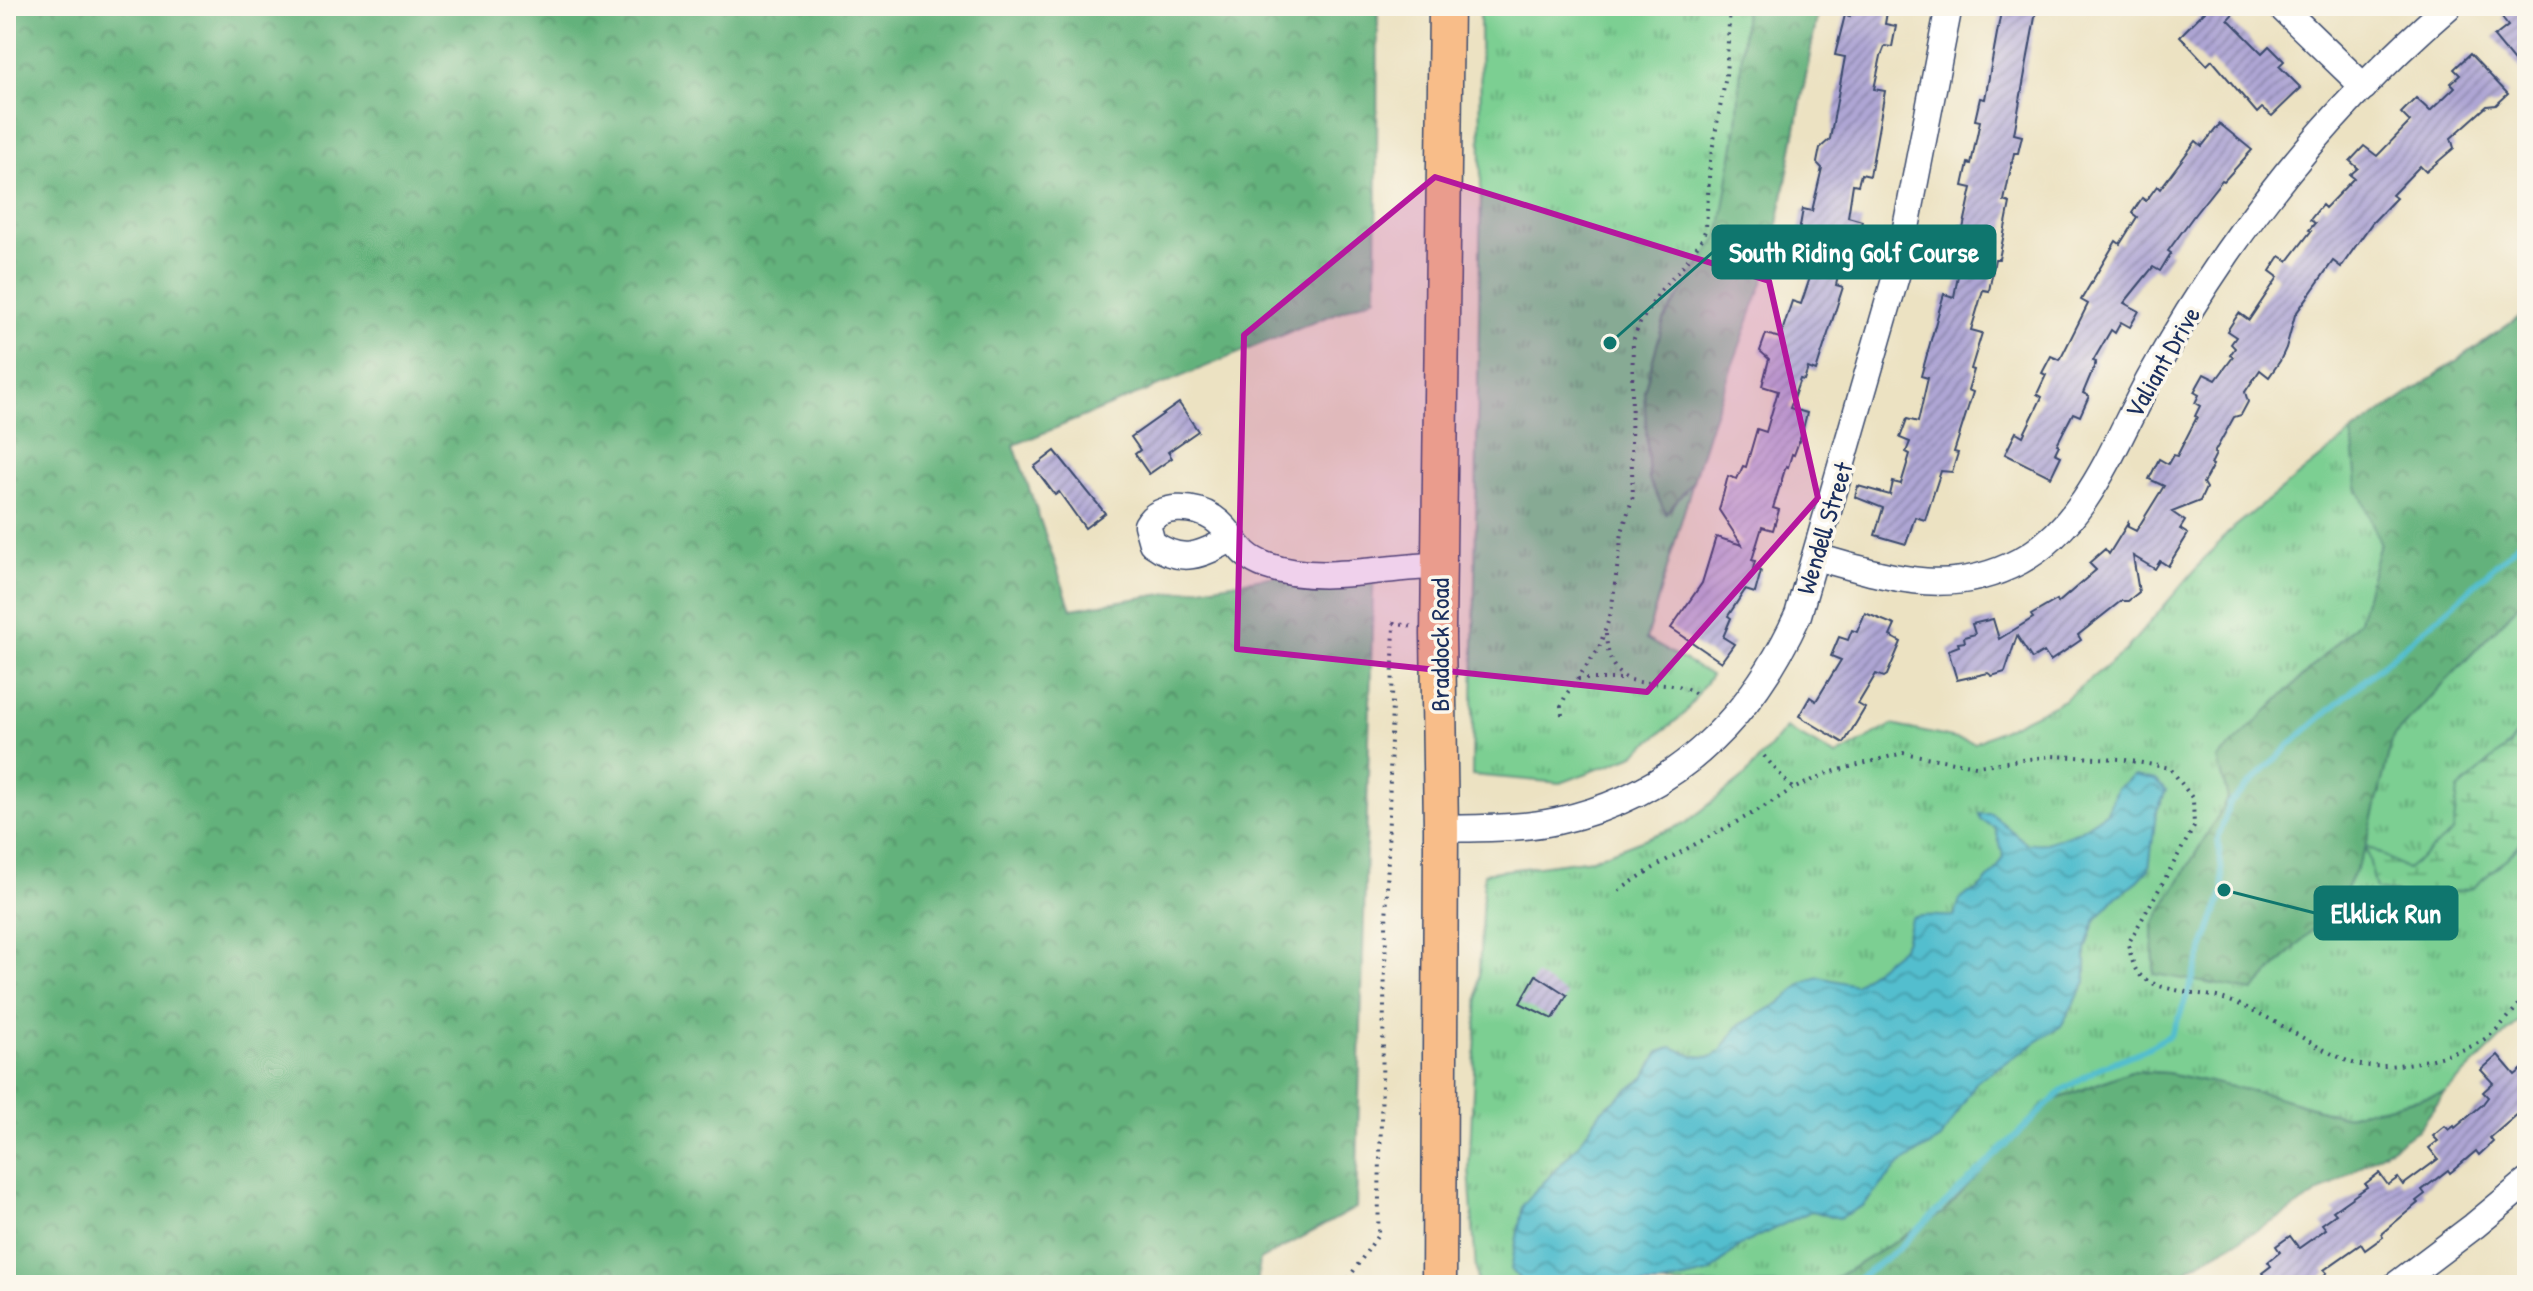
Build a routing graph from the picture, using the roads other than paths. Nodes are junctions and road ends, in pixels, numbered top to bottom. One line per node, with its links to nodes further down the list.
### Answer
1 (1446, 6): 8 (main road, Braddock Road)
2 (1949, 6): 7 (street, Wendell Street)
3 (2280, 6): 5 (street)
4 (2436, 10): 5 (street, Valiant Drive)
5 (2364, 87): 7 (street, Valiant Drive)
6 (1231, 539): 8 (street)
7 (1816, 557): 9 (street, Wendell Street)
8 (1439, 566): 9 (main road, Braddock Road)
9 (1441, 829): 11 (main road, Braddock Road)
10 (2527, 1182): 12 (street)
11 (1439, 1285)
12 (2396, 1285)

